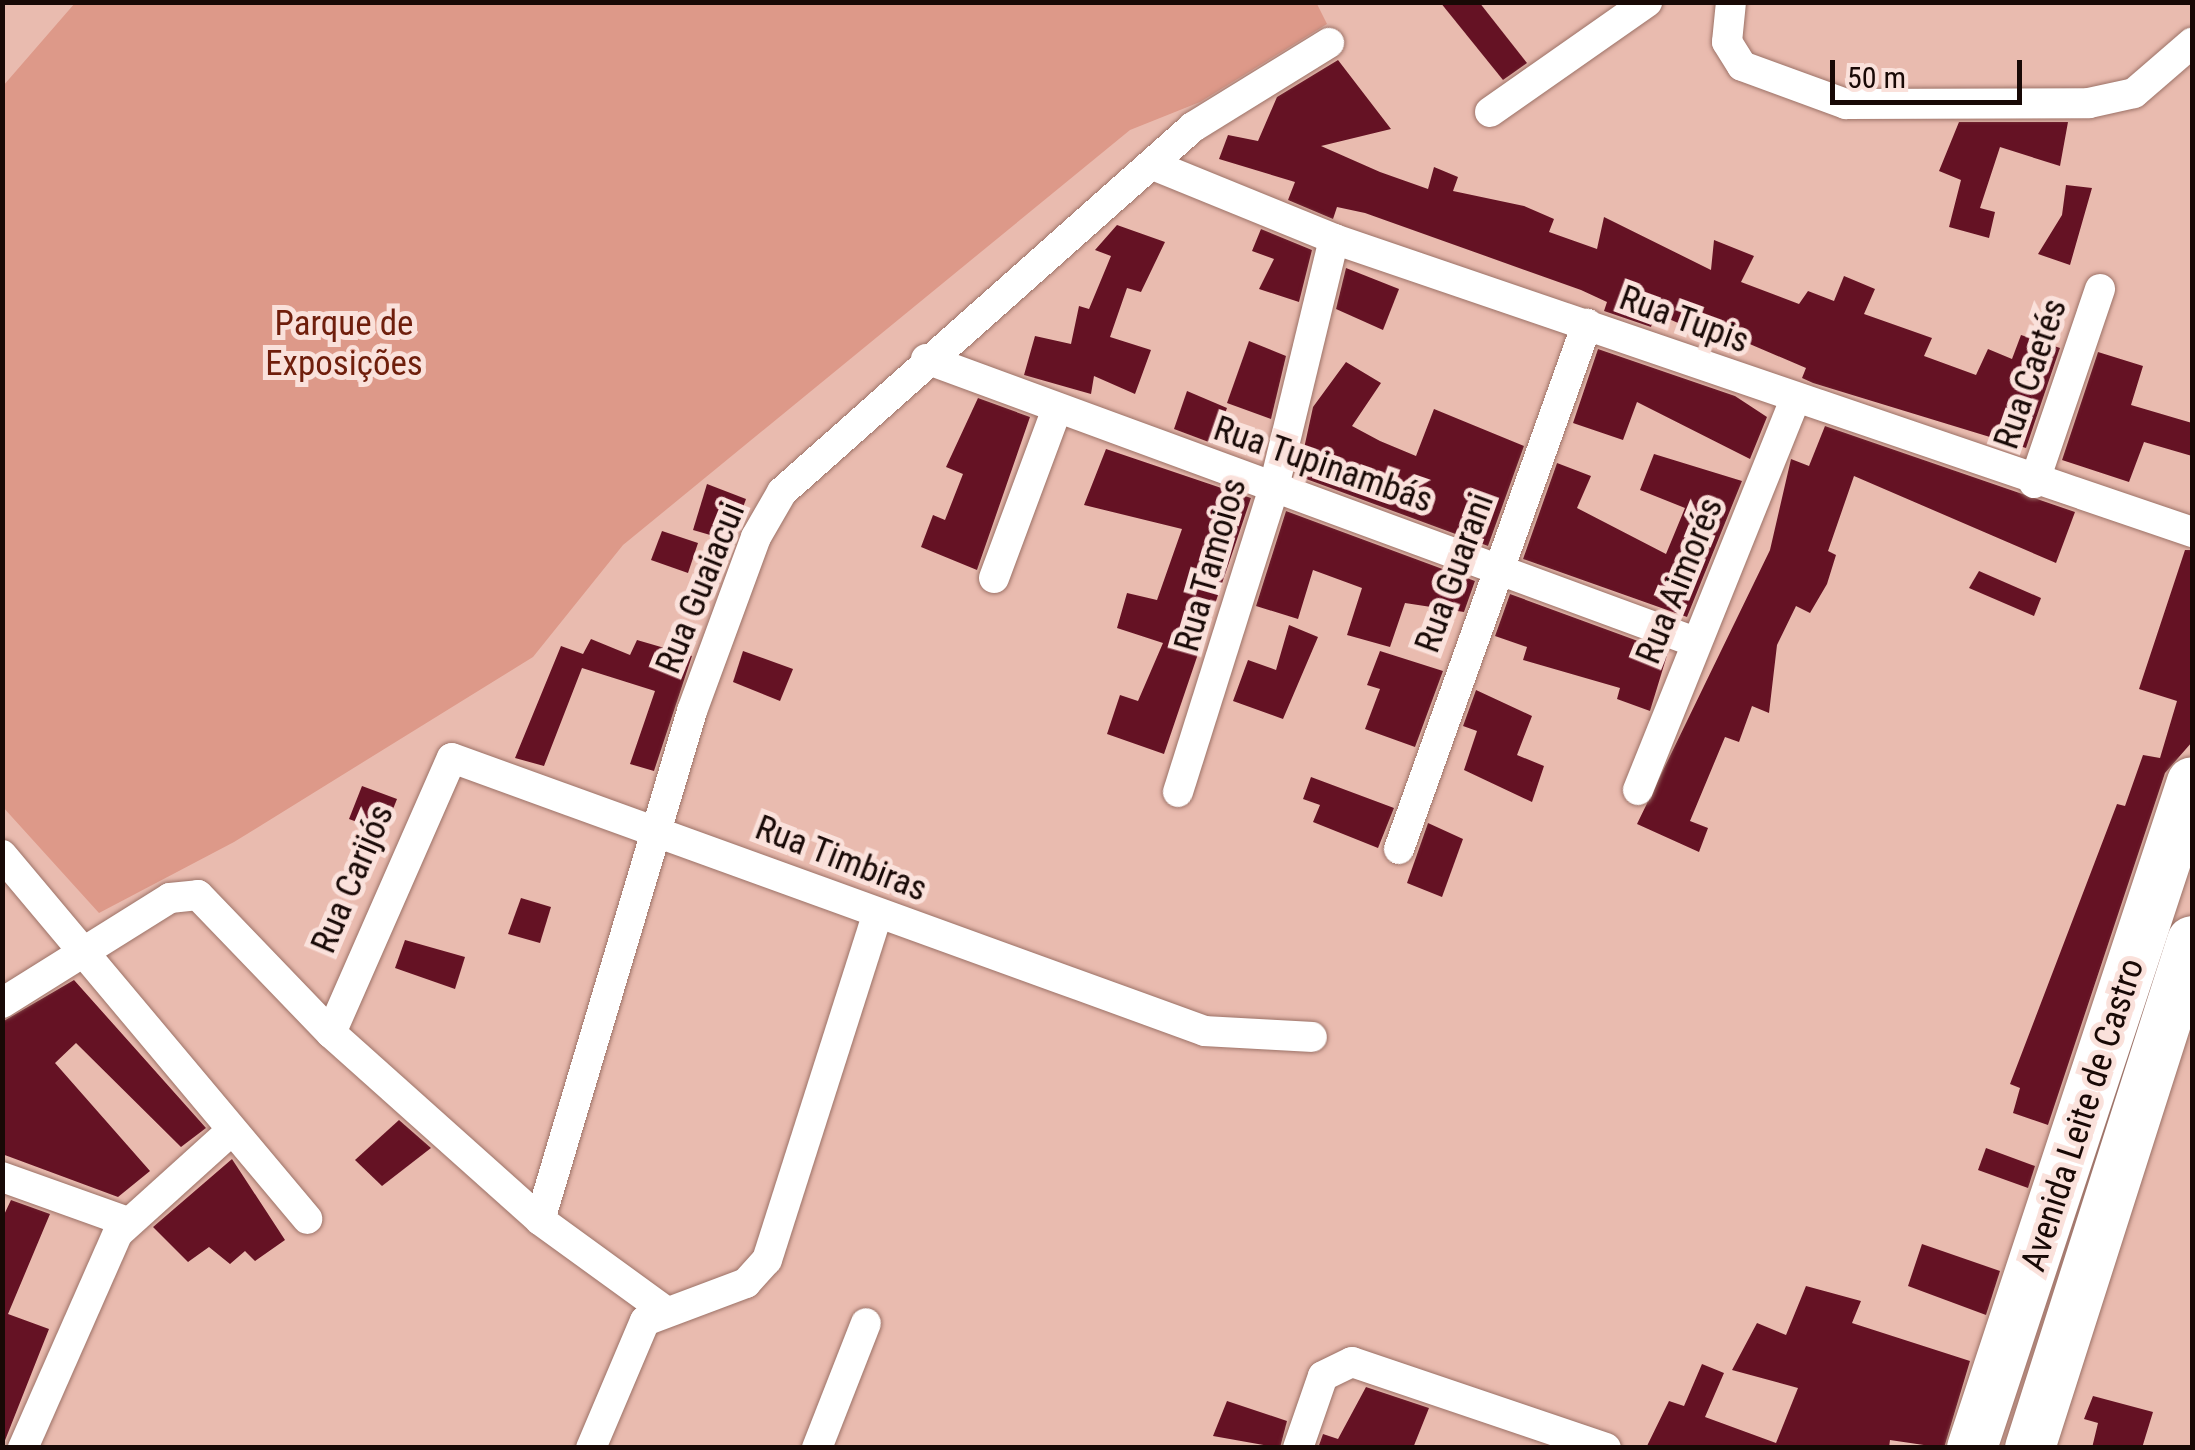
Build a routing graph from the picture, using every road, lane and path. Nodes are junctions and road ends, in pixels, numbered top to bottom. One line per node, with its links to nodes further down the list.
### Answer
1 (1647, 2): 5 (street)
2 (1731, 2): 4 (street)
3 (1329, 43): 6 (street, Rua Guaiacui)
4 (2192, 44)
5 (1490, 112)
6 (1153, 165): 7 (street, Rua Tupis); 10 (street, Rua Guaiacui)
7 (1334, 239): 9 (street, Rua Tupis); 14 (street, Rua Tamoios)
8 (2100, 289): 13 (street, Rua Caetés)
9 (1588, 324): 11 (street, Rua Tupis); 16 (street, Rua Guarani)
10 (926, 359): 12 (street, Rua Tupinambás); 23 (street, Rua Guaiacui)
11 (1794, 400): 13 (street, Rua Tupis); 18 (street, Rua Aimorés)
12 (1056, 411): 14 (street, Rua Tupinambás); 17 (street)
13 (2034, 483): 15 (street, Rua Tupis)
14 (1274, 487): 16 (street, Rua Tupinambás); 22 (street, Rua Tamoios)
15 (2192, 532)
16 (1496, 566): 18 (street, Rua Tupinambás); 24 (street, Rua Guarani)
17 (994, 578)
18 (1694, 642): 21 (street, Rua Aimorés)
19 (452, 758): 23 (street, Rua Timbiras); 30 (street, Rua Carijós)
20 (2192, 782): 44 (highway, Avenida Leite de Castro)
21 (1638, 790)
22 (1178, 792)
23 (655, 829): 26 (street, Rua Timbiras); 35 (street, Rua Guaiacui)
24 (1398, 849)
25 (2, 855): 28 (street)
26 (878, 913): 31 (street, Rua Timbiras); 37 (street)
27 (2192, 942): 45 (highway, Avenida Leite de Castro)
28 (78, 954): 29 (street); 30 (street); 32 (street)
29 (2, 1003)
30 (332, 1033): 35 (street)
31 (1312, 1037)
32 (231, 1132): 34 (street); 36 (street)
33 (2, 1177): 36 (street)
34 (307, 1218)
35 (540, 1220): 37 (street)
36 (128, 1222): 39 (street)
37 (664, 1310): 40 (street)
38 (866, 1323): 41 (street)
39 (23, 1448)
40 (591, 1448)
41 (816, 1448)
42 (1298, 1448): 43 (street)
43 (1606, 1448)
44 (1972, 1448)
45 (2030, 1448)

